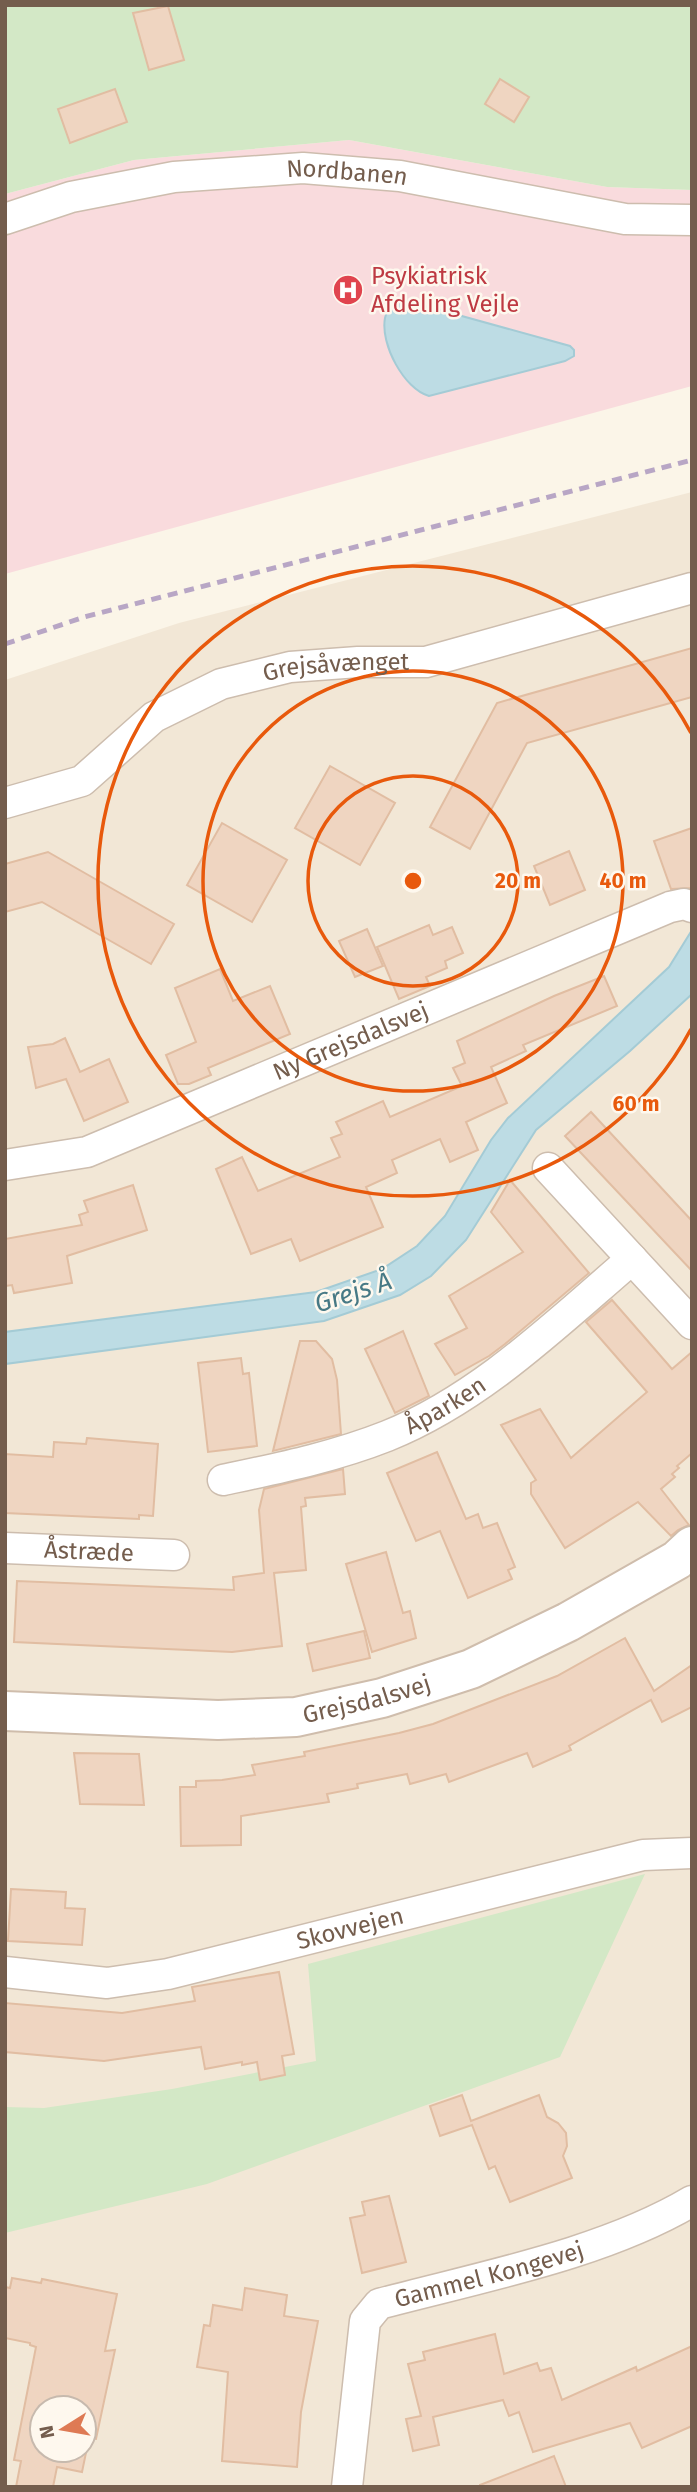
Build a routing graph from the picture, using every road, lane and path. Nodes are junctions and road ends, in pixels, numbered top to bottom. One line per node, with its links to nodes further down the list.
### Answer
1 (5, 219): 2 (street, Nordbanen)
2 (692, 220)
3 (692, 588): 4 (street, Grejsåvænget)
4 (5, 803)
5 (692, 907): 6 (street, Ny Grejsdalsvej)
6 (5, 1165)
7 (548, 1168): 8 (street)
8 (632, 1259): 9 (street); 10 (street, Åparken)
9 (692, 1324)
10 (223, 1480)
11 (692, 1546): 14 (street, Grejsdalsvej)
12 (5, 1548): 13 (street, Åstræde)
13 (174, 1555)
14 (5, 1711)
15 (692, 1853): 16 (street, Skovvejen)
16 (5, 1972)
17 (692, 2201): 18 (street, Gammel Kongevej)
18 (347, 2487)

